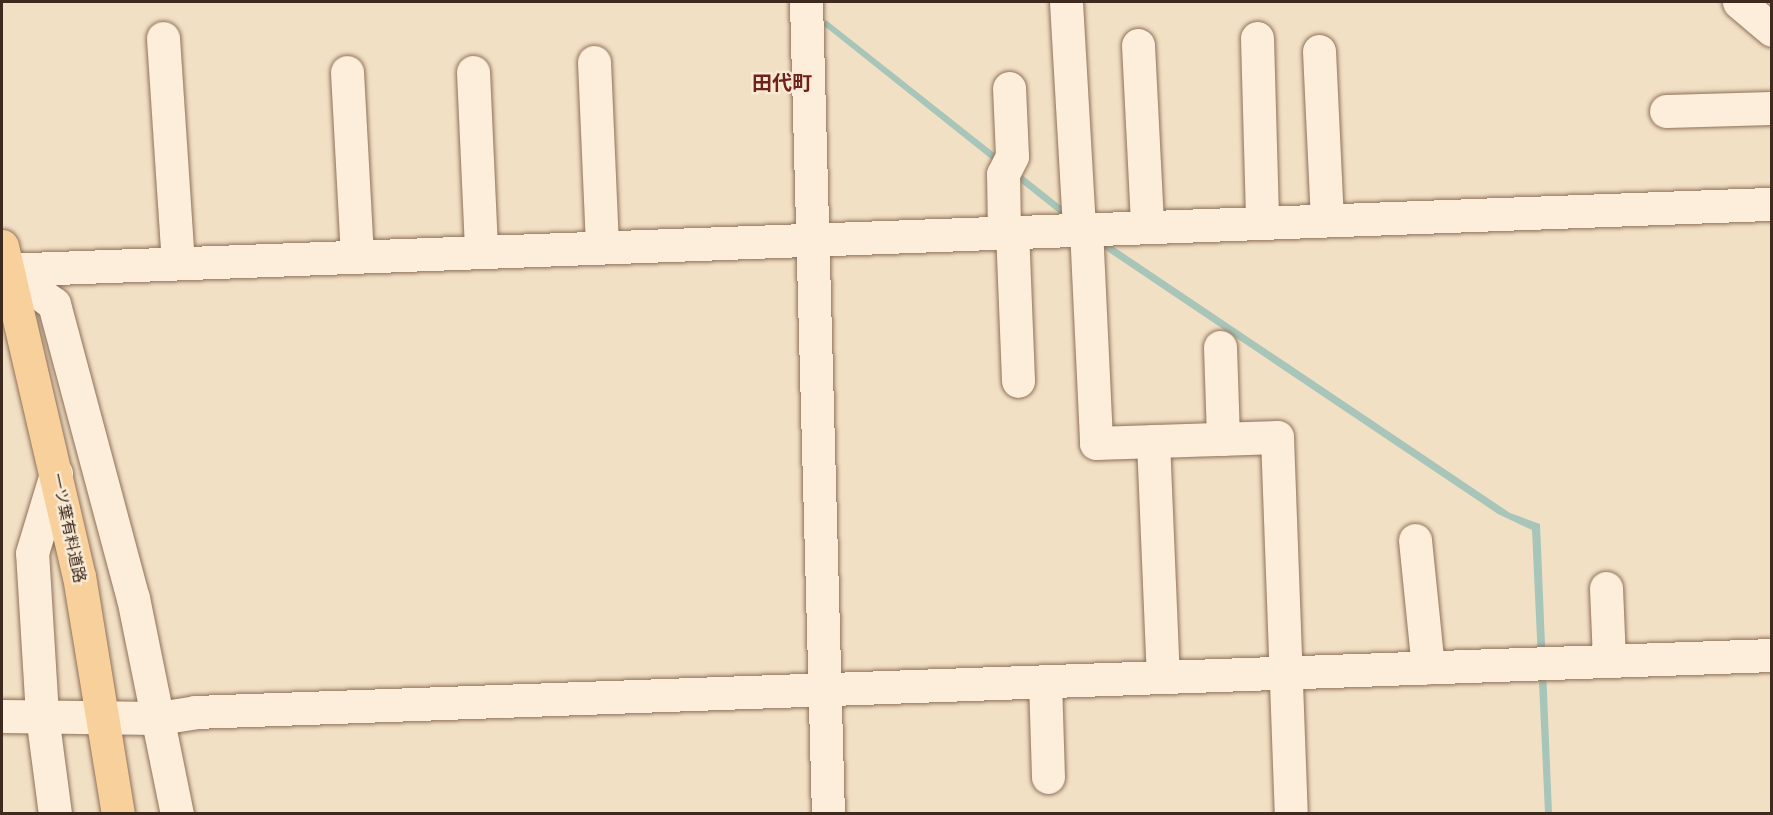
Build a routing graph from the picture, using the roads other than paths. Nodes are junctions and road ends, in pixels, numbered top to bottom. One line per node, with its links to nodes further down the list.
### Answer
1 (806, 2): 21 (street)
2 (1066, 2): 19 (street)
3 (1739, 2): 4 (street)
4 (1772, 30)
5 (163, 38): 26 (street)
6 (1257, 38): 17 (street)
7 (1138, 45): 18 (street)
8 (1319, 51): 16 (street)
9 (594, 62): 22 (street)
10 (347, 72): 24 (street)
11 (473, 72): 23 (street)
12 (1009, 88): 20 (street)
13 (1772, 108): 14 (street)
14 (1666, 111)
15 (1772, 204): 16 (street)
16 (1326, 219): 17 (street)
17 (1262, 221): 18 (street)
18 (1147, 225): 19 (street)
19 (1082, 228): 20 (street); 30 (street)
20 (1008, 230): 21 (street); 28 (street)
21 (812, 237): 22 (street); 40 (street)
22 (602, 246): 23 (street)
23 (481, 251): 24 (street)
24 (357, 256): 26 (street)
25 (4, 262): 26 (street); 31 (main road, 一ツ葉有料道路); 44 (street)
26 (178, 264)
27 (1220, 347): 29 (street)
28 (1018, 381)
29 (1223, 439): 30 (street); 37 (street)
30 (1153, 441): 38 (street)
31 (56, 474): 41 (street); 43 (main road, 一ツ葉有料道路)
32 (1415, 540): 36 (street)
33 (1606, 588): 35 (street)
34 (1772, 655): 35 (street)
35 (1609, 661): 36 (street)
36 (1428, 667): 37 (street)
37 (1286, 673): 38 (street); 50 (street)
38 (1163, 677): 39 (street)
39 (1045, 681): 40 (street); 45 (street)
40 (825, 690): 44 (street); 49 (street)
41 (42, 715): 42 (street); 43 (street); 46 (street)
42 (2, 716)
43 (105, 716): 44 (street); 47 (main road, 一ツ葉有料道路)
44 (159, 718): 48 (street)
45 (1048, 777)
46 (55, 813)
47 (117, 813)
48 (177, 813)
49 (828, 813)
50 (1291, 813)

